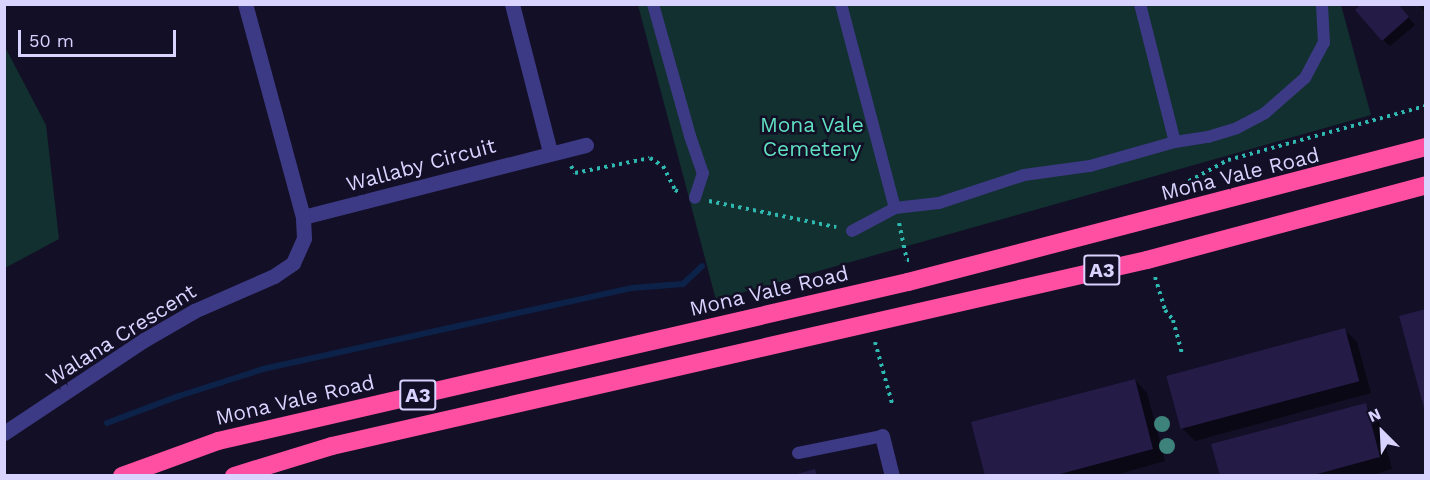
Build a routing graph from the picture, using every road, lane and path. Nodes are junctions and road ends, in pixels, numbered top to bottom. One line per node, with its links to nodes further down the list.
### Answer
1 (245, 4): 16 (street)
2 (512, 4): 11 (street)
3 (653, 4): 14 (lane)
4 (841, 4): 15 (lane)
5 (1140, 4): 8 (lane)
6 (1322, 4): 8 (lane)
7 (1425, 106): 13 (path)
8 (1174, 142): 15 (lane)
9 (586, 145): 11 (street, Wallaby Circuit)
10 (1425, 147): 26 (highway, Mona Vale Road / A3)
11 (555, 151): 14 (path); 16 (street, Wallaby Circuit)
12 (1425, 185): 27 (highway, A3)
13 (1163, 195)
14 (695, 198): 17 (path)
15 (896, 208): 17 (lane); 18 (path)
16 (303, 217): 23 (street, Walana Crescent)
17 (852, 231)
18 (918, 259)
19 (1155, 276): 21 (path)
20 (875, 342): 22 (path)
21 (1182, 353)
22 (893, 407)
23 (4, 433)
24 (882, 436): 25 (lane); 28 (street)
25 (798, 453)
26 (122, 476)
27 (234, 476)
28 (892, 476)

